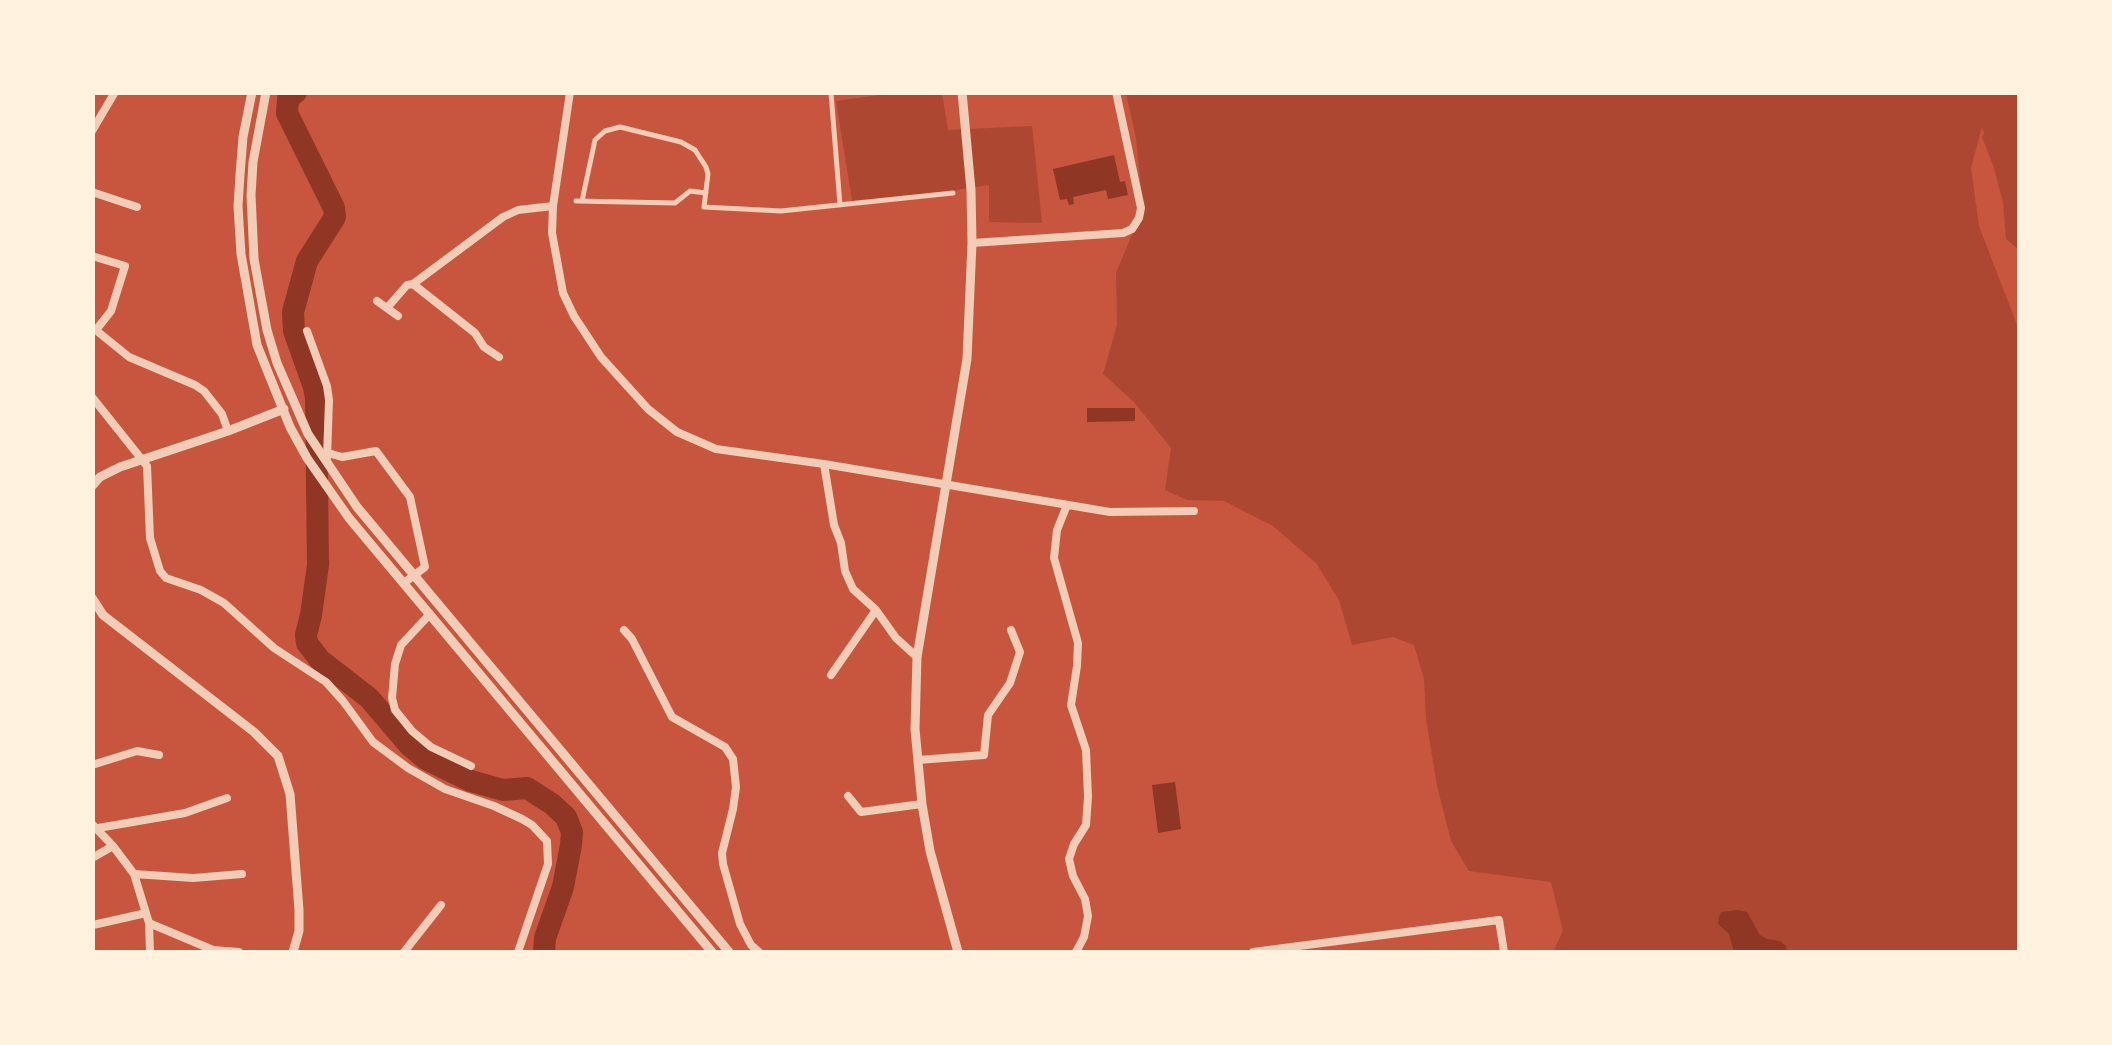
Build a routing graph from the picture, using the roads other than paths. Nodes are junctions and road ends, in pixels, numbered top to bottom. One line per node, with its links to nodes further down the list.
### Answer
1 (115, 92): 8 (street)
2 (252, 92): 26 (street)
3 (266, 92): 25 (street)
4 (570, 92): 13 (street)
5 (834, 92): 12 (street)
6 (962, 92): 15 (street)
7 (1116, 92): 15 (street)
8 (92, 131)
9 (92, 192): 14 (street)
10 (706, 192): 10 (street); 12 (street)
11 (953, 193): 12 (street)
12 (840, 204)
13 (553, 206): 17 (street); 30 (street)
14 (137, 207)
15 (972, 243): 32 (street)
16 (92, 256): 21 (street)
17 (413, 284): 19 (street); 23 (street)
18 (377, 301): 19 (street)
19 (387, 308): 20 (street)
20 (398, 316)
21 (94, 329): 27 (street)
22 (307, 331): 28 (street)
23 (499, 357)
24 (92, 397): 29 (street)
25 (294, 405): 26 (street); 28 (street)
26 (282, 410): 27 (street); 36 (street)
27 (228, 431): 29 (street)
28 (327, 458): 35 (street); 35 (street)
29 (142, 460): 31 (street); 65 (street)
30 (824, 464): 32 (street); 38 (street)
31 (92, 486)
32 (947, 486): 33 (street); 42 (street)
33 (1067, 506): 34 (street); 70 (street)
34 (1194, 511)
35 (415, 574): 36 (street); 67 (street)
36 (404, 583): 39 (street)
37 (92, 598): 63 (street)
38 (876, 610): 42 (street); 43 (street)
39 (430, 614): 47 (street); 66 (street)
40 (624, 630): 68 (street)
41 (1010, 630): 45 (street)
42 (917, 657): 45 (street)
43 (831, 676)
44 (159, 755): 46 (street)
45 (918, 760): 50 (street)
46 (92, 765)
47 (471, 766)
48 (848, 796): 50 (street)
49 (227, 798): 51 (street)
50 (922, 804): 69 (street)
51 (95, 826): 52 (street)
52 (113, 846): 53 (street); 54 (street)
53 (92, 858)
54 (134, 874): 55 (street); 57 (street)
55 (242, 874)
56 (441, 905): 64 (street)
57 (146, 913): 58 (street); 59 (street)
58 (149, 923): 61 (street); 62 (street)
59 (93, 925)
60 (1295, 950): 71 (street); 72 (street)
61 (150, 952)
62 (239, 952)
63 (293, 952)
64 (404, 952)
65 (518, 952)
66 (712, 952)
67 (729, 952)
68 (758, 952)
69 (958, 952)
70 (1076, 952)
71 (1253, 952)
72 (1504, 952)

